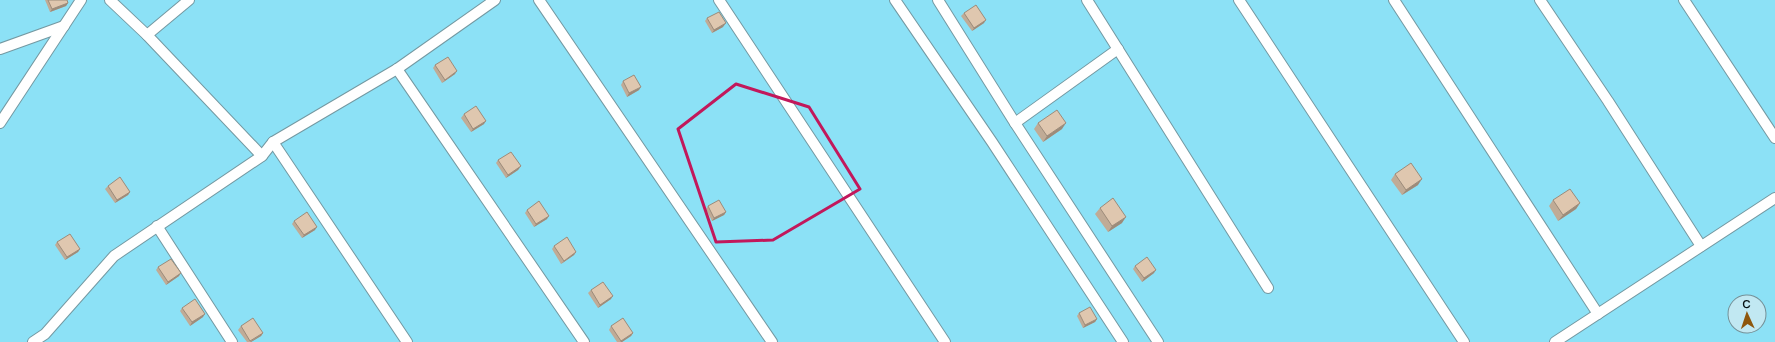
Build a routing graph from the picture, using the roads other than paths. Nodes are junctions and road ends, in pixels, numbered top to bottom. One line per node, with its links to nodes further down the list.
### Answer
1 (81, 0): 14 (lane)
2 (110, 0): 15 (lane)
3 (189, 0): 15 (lane)
4 (495, 0): 18 (lane)
5 (539, 0): 34 (lane)
6 (719, 0): 35 (lane)
7 (895, 0): 36 (lane)
8 (938, 0): 20 (lane)
9 (1087, 0): 17 (lane)
10 (1239, 0): 38 (lane)
11 (1394, 0): 28 (lane)
12 (1540, 0): 26 (lane)
13 (1684, 0): 21 (lane)
14 (64, 26): 16 (lane); 19 (lane)
15 (147, 35): 23 (lane)
16 (0, 49)
17 (1118, 49): 20 (lane); 27 (lane)
18 (397, 69): 22 (lane); 33 (lane)
19 (0, 123)
20 (1015, 123): 37 (lane)
21 (1775, 138)
22 (273, 142): 23 (lane); 32 (lane)
23 (262, 156): 25 (lane)
24 (1775, 198): 26 (lane)
25 (156, 226): 29 (lane); 31 (lane)
26 (1701, 246): 28 (lane)
27 (1268, 288)
28 (1598, 314): 39 (lane)
29 (48, 338): 30 (lane)
30 (32, 342)
31 (232, 342)
32 (407, 342)
33 (584, 342)
34 (772, 342)
35 (945, 342)
36 (1123, 342)
37 (1158, 342)
38 (1464, 342)
39 (1555, 342)

